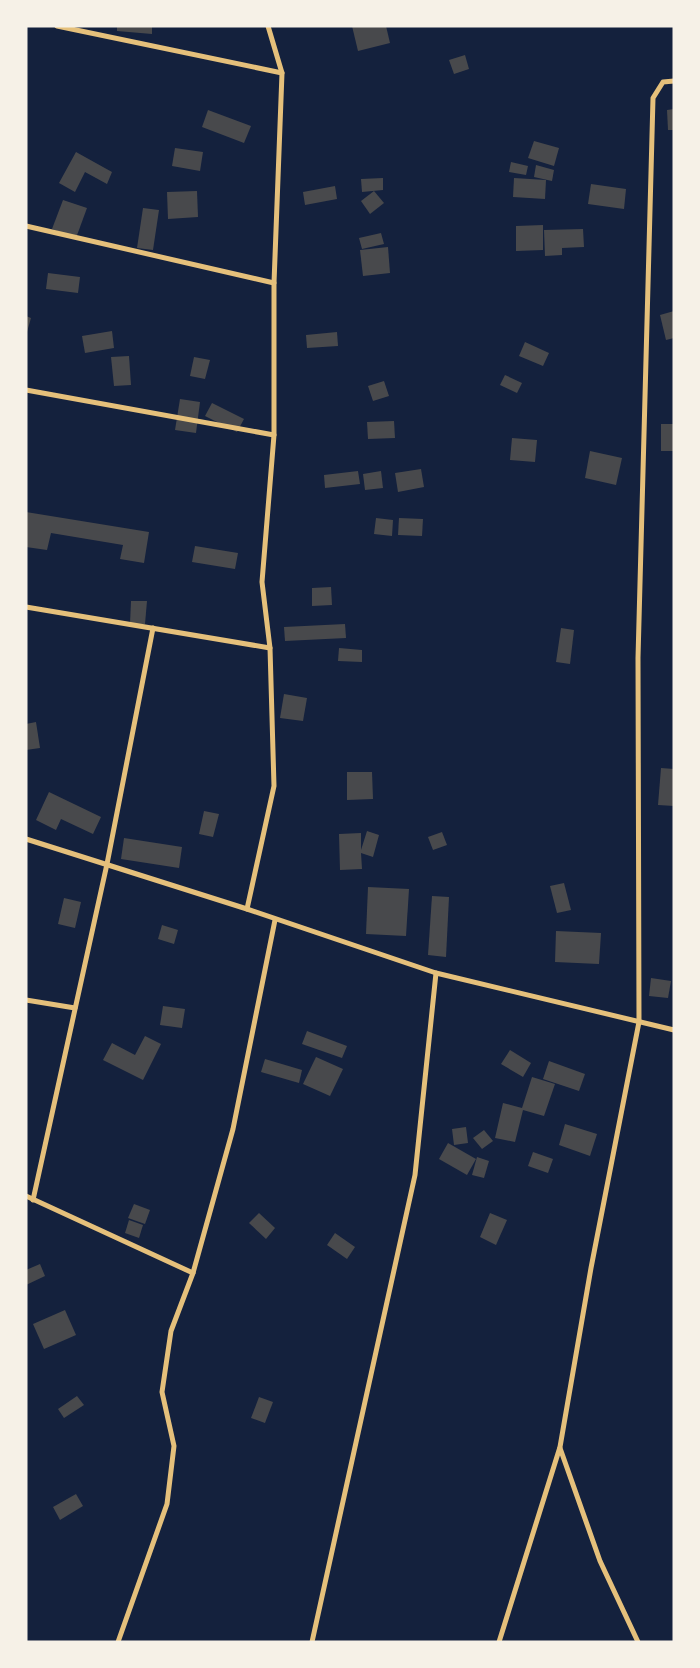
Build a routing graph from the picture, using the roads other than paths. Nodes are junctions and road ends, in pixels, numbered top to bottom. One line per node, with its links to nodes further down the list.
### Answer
1 (57, 26): 3 (street)
2 (268, 26): 3 (street)
3 (282, 73): 6 (street)
4 (674, 81): 19 (street)
5 (26, 226): 6 (street)
6 (274, 283): 8 (street)
7 (26, 390): 8 (street)
8 (274, 435): 11 (street)
9 (26, 607): 10 (street)
10 (153, 628): 11 (street); 13 (street)
11 (270, 648): 14 (street)
12 (26, 839): 13 (street)
13 (107, 864): 14 (street); 18 (street)
14 (247, 909): 15 (street)
15 (275, 920): 16 (street); 23 (street)
16 (436, 973): 19 (street); 26 (street)
17 (26, 1000): 18 (street)
18 (75, 1008): 22 (street)
19 (639, 1022): 20 (street); 24 (street)
20 (674, 1030)
21 (26, 1196): 22 (street)
22 (33, 1200): 23 (street)
23 (193, 1273): 25 (street)
24 (560, 1447): 27 (street); 28 (street)
25 (118, 1642)
26 (312, 1642)
27 (499, 1642)
28 (638, 1642)

